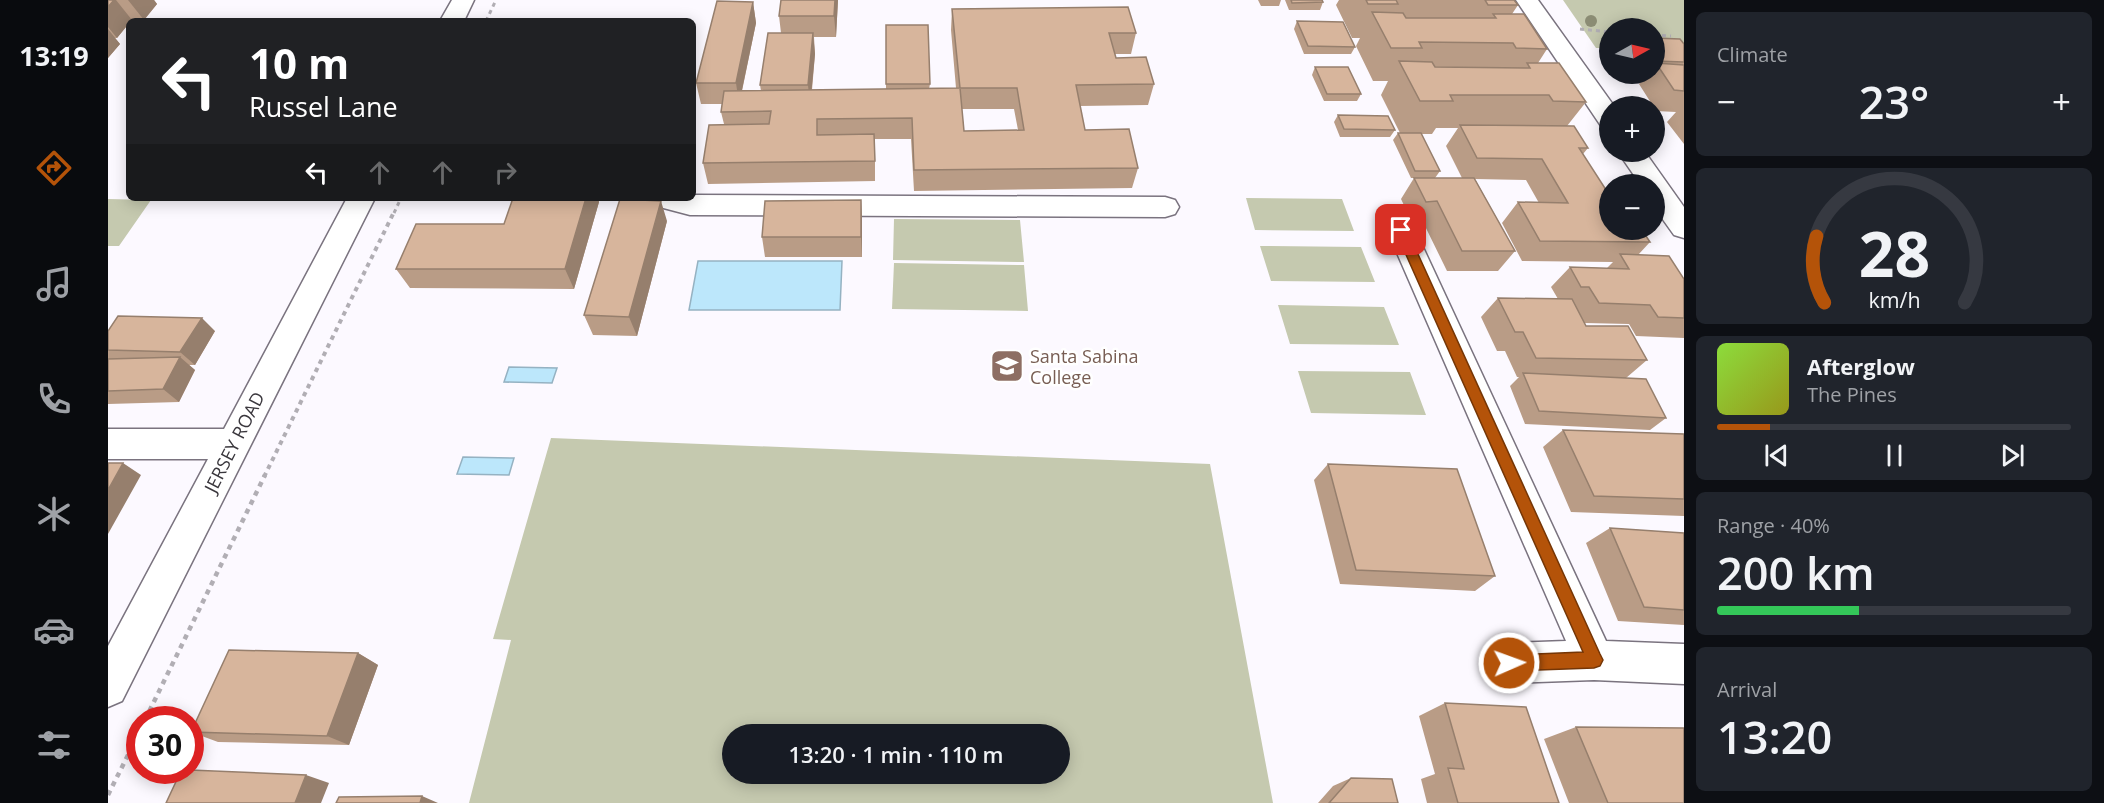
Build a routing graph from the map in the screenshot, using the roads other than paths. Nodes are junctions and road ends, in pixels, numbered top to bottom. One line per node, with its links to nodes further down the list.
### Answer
1 (463, 0): 3 (street)
2 (1527, 0): 4 (street)
3 (454, 18)
4 (1599, 104)
5 (359, 201): 12 (street, JERSEY ROAD)
6 (675, 201): 8 (street)
7 (1665, 201): 9 (street)
8 (1165, 207)
9 (1684, 228)
10 (1401, 230): 13 (street)
11 (108, 444): 12 (street)
12 (234, 444): 16 (street, JERSEY ROAD)
13 (1594, 660): 14 (street); 15 (street)
14 (1509, 663)
15 (1684, 664)
16 (108, 687)

